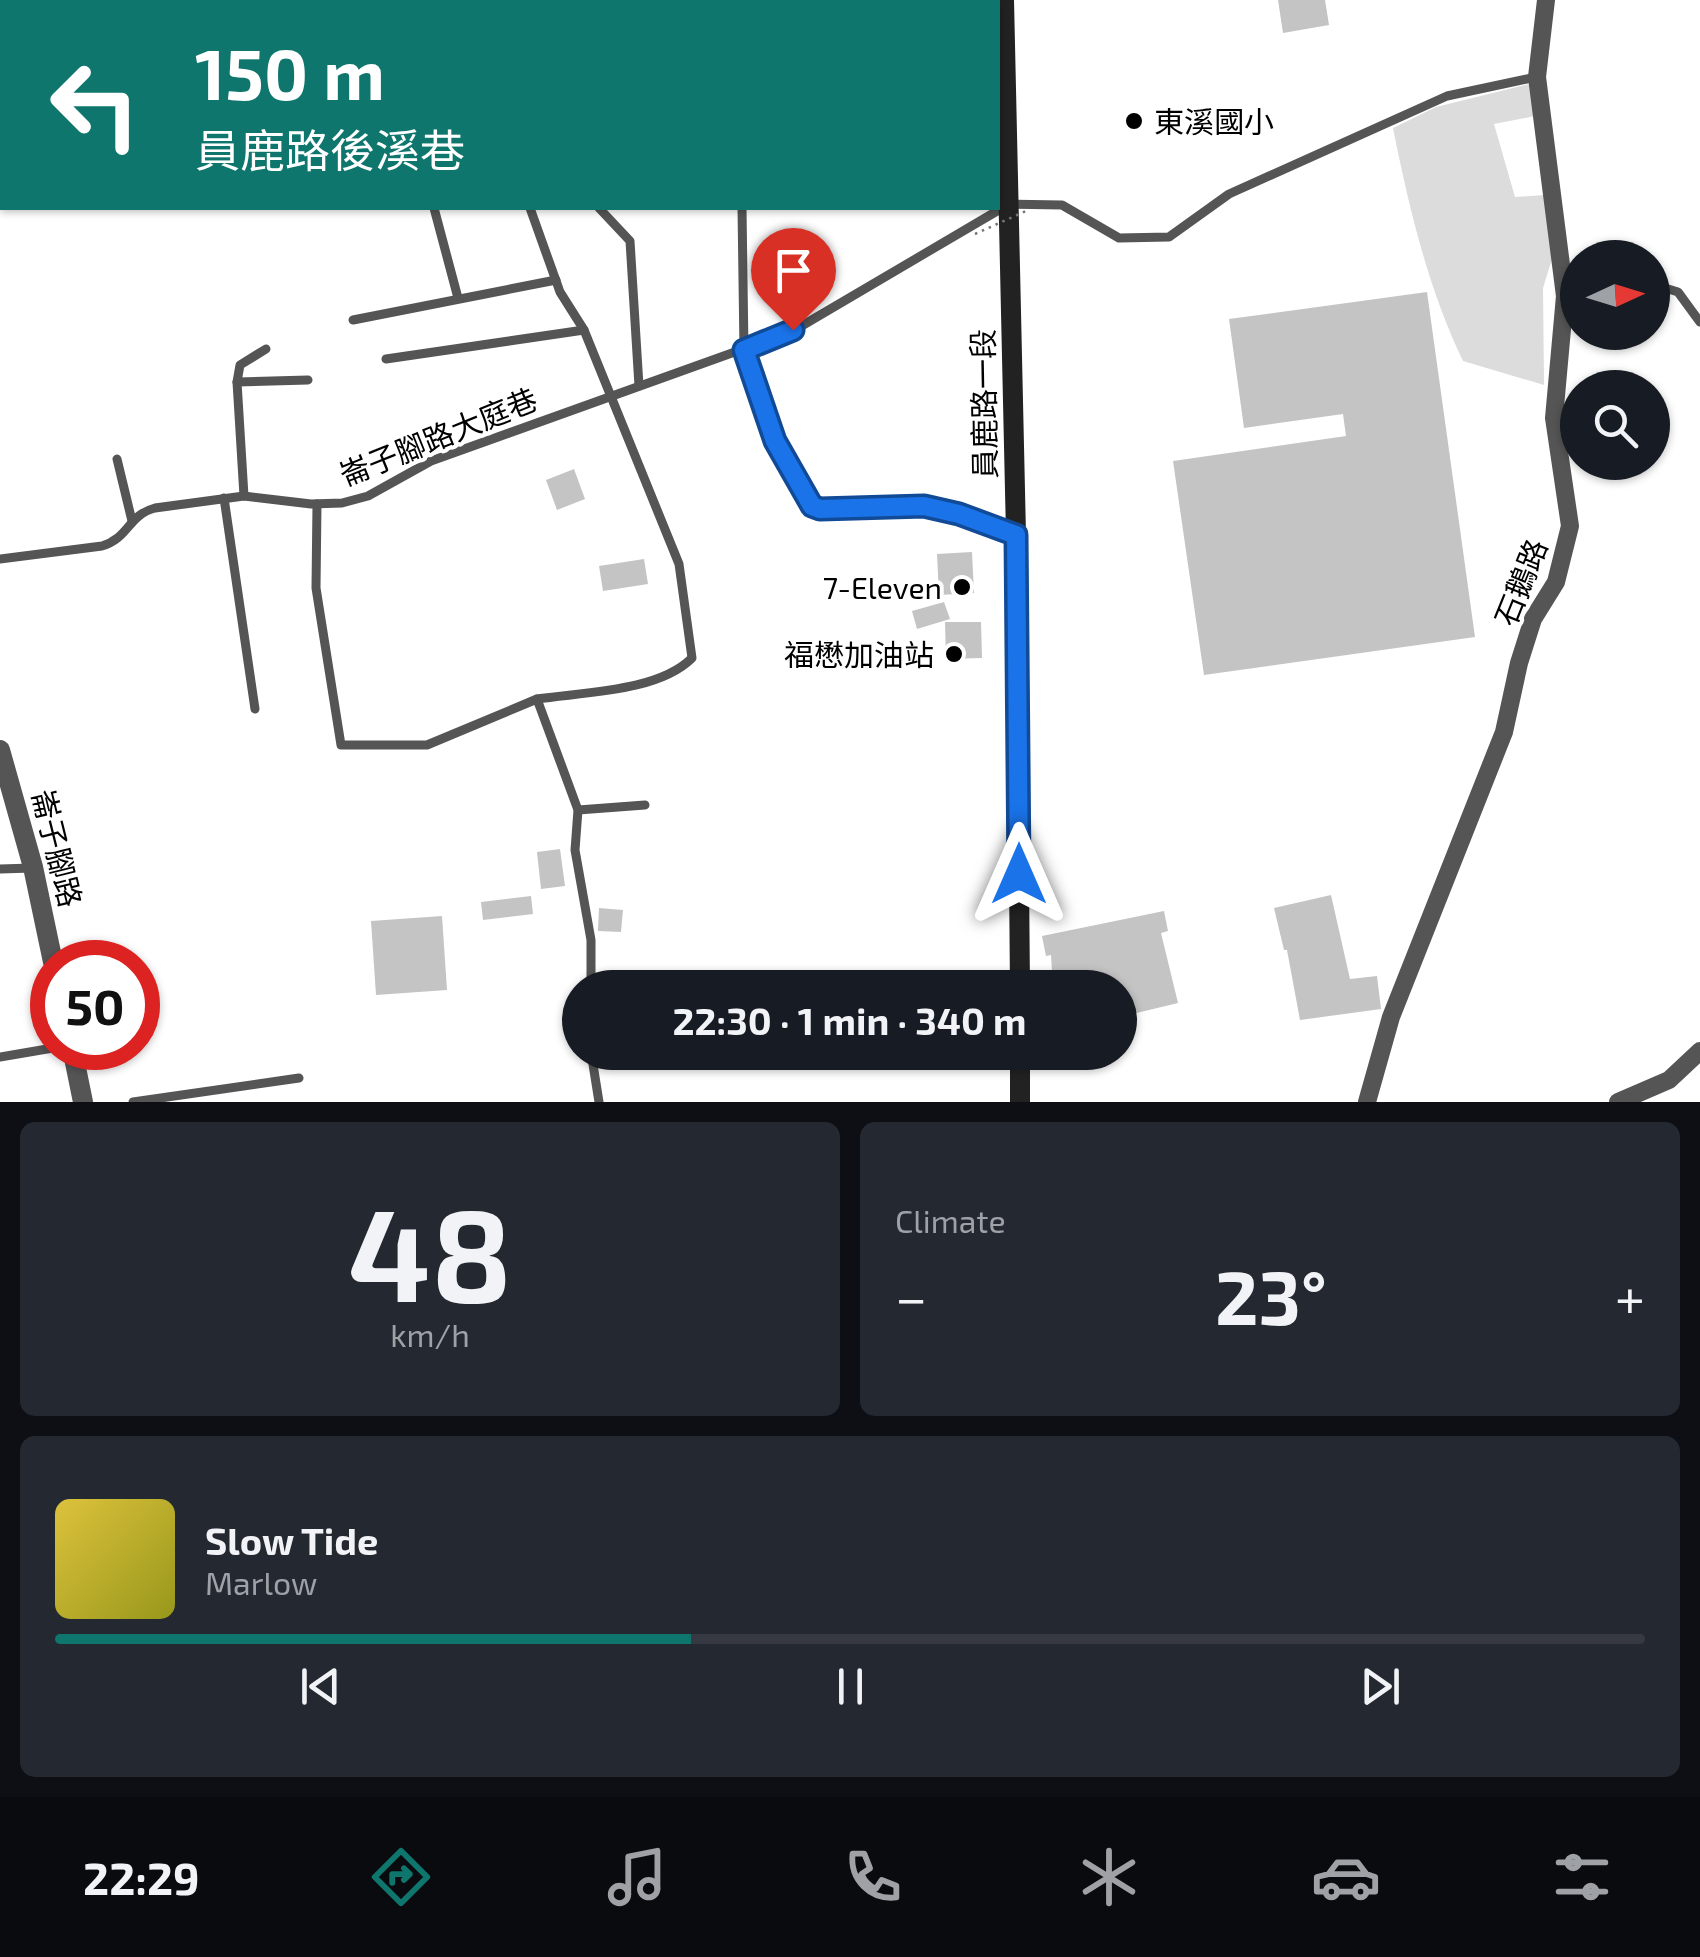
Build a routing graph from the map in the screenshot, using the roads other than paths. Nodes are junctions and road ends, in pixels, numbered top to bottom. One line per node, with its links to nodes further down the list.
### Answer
1 (1004, 0): 4 (main road, 員鹿路一段)
2 (1546, 0): 3 (street, 石鵝路)
3 (1538, 77): 4 (lane); 9 (street, 石鵝路)
4 (1017, 208): 17 (lane, 崙子腳路大庭巷); 29 (main road, 員鹿路一段)
5 (435, 210): 12 (lane)
6 (531, 210): 10 (lane)
7 (602, 210): 22 (lane)
8 (742, 210): 17 (lane)
9 (1563, 240)
10 (556, 280): 12 (lane); 15 (lane)
11 (1670, 290): 14 (lane)
12 (458, 298): 13 (lane)
13 (353, 320)
14 (1700, 322)
15 (584, 330): 19 (lane, 崙子腳路大庭巷); 23 (lane)
16 (266, 348): 21 (lane)
17 (744, 350): 22 (lane, 崙子腳路大庭巷); 29 (lane)
18 (1563, 350): 54 (street, 石鵝路)
19 (386, 359)
20 (308, 380): 21 (lane)
21 (237, 382): 25 (lane)
22 (639, 386): 23 (lane, 崙子腳路大庭巷)
23 (609, 396): 27 (lane, 崙子腳路大庭巷); 31 (lane)
24 (116, 459): 28 (lane)
25 (244, 496): 26 (lane, 崙子腳路大庭巷); 27 (lane, 崙子腳路大庭巷)
26 (224, 498): 28 (lane, 崙子腳路大庭巷); 32 (lane)
27 (317, 504): 31 (lane)
28 (132, 520): 30 (lane, 崙子腳路大庭巷)
29 (1016, 535): 41 (main road, 員鹿路一段)
30 (0, 558)
31 (538, 699): 36 (lane)
32 (255, 709)
33 (0, 750): 34 (street, 崙子腳路)
34 (8, 802): 38 (street, 崙子腳路)
35 (645, 805): 36 (lane)
36 (578, 810): 40 (lane)
37 (0, 868): 38 (lane)
38 (33, 868): 39 (street, 崙子腳路)
39 (49, 940)
40 (591, 970)
41 (1020, 970)
42 (1700, 1051): 55 (street)
43 (30, 1052): 44 (lane)
44 (0, 1057)
45 (76, 1070): 50 (street)
46 (594, 1070): 52 (lane)
47 (1020, 1070): 53 (main road)
48 (299, 1078): 49 (lane)
49 (194, 1098): 51 (lane)
50 (83, 1102)
51 (133, 1102)
52 (599, 1102)
53 (1020, 1102)
54 (1367, 1102)
55 (1618, 1102)

